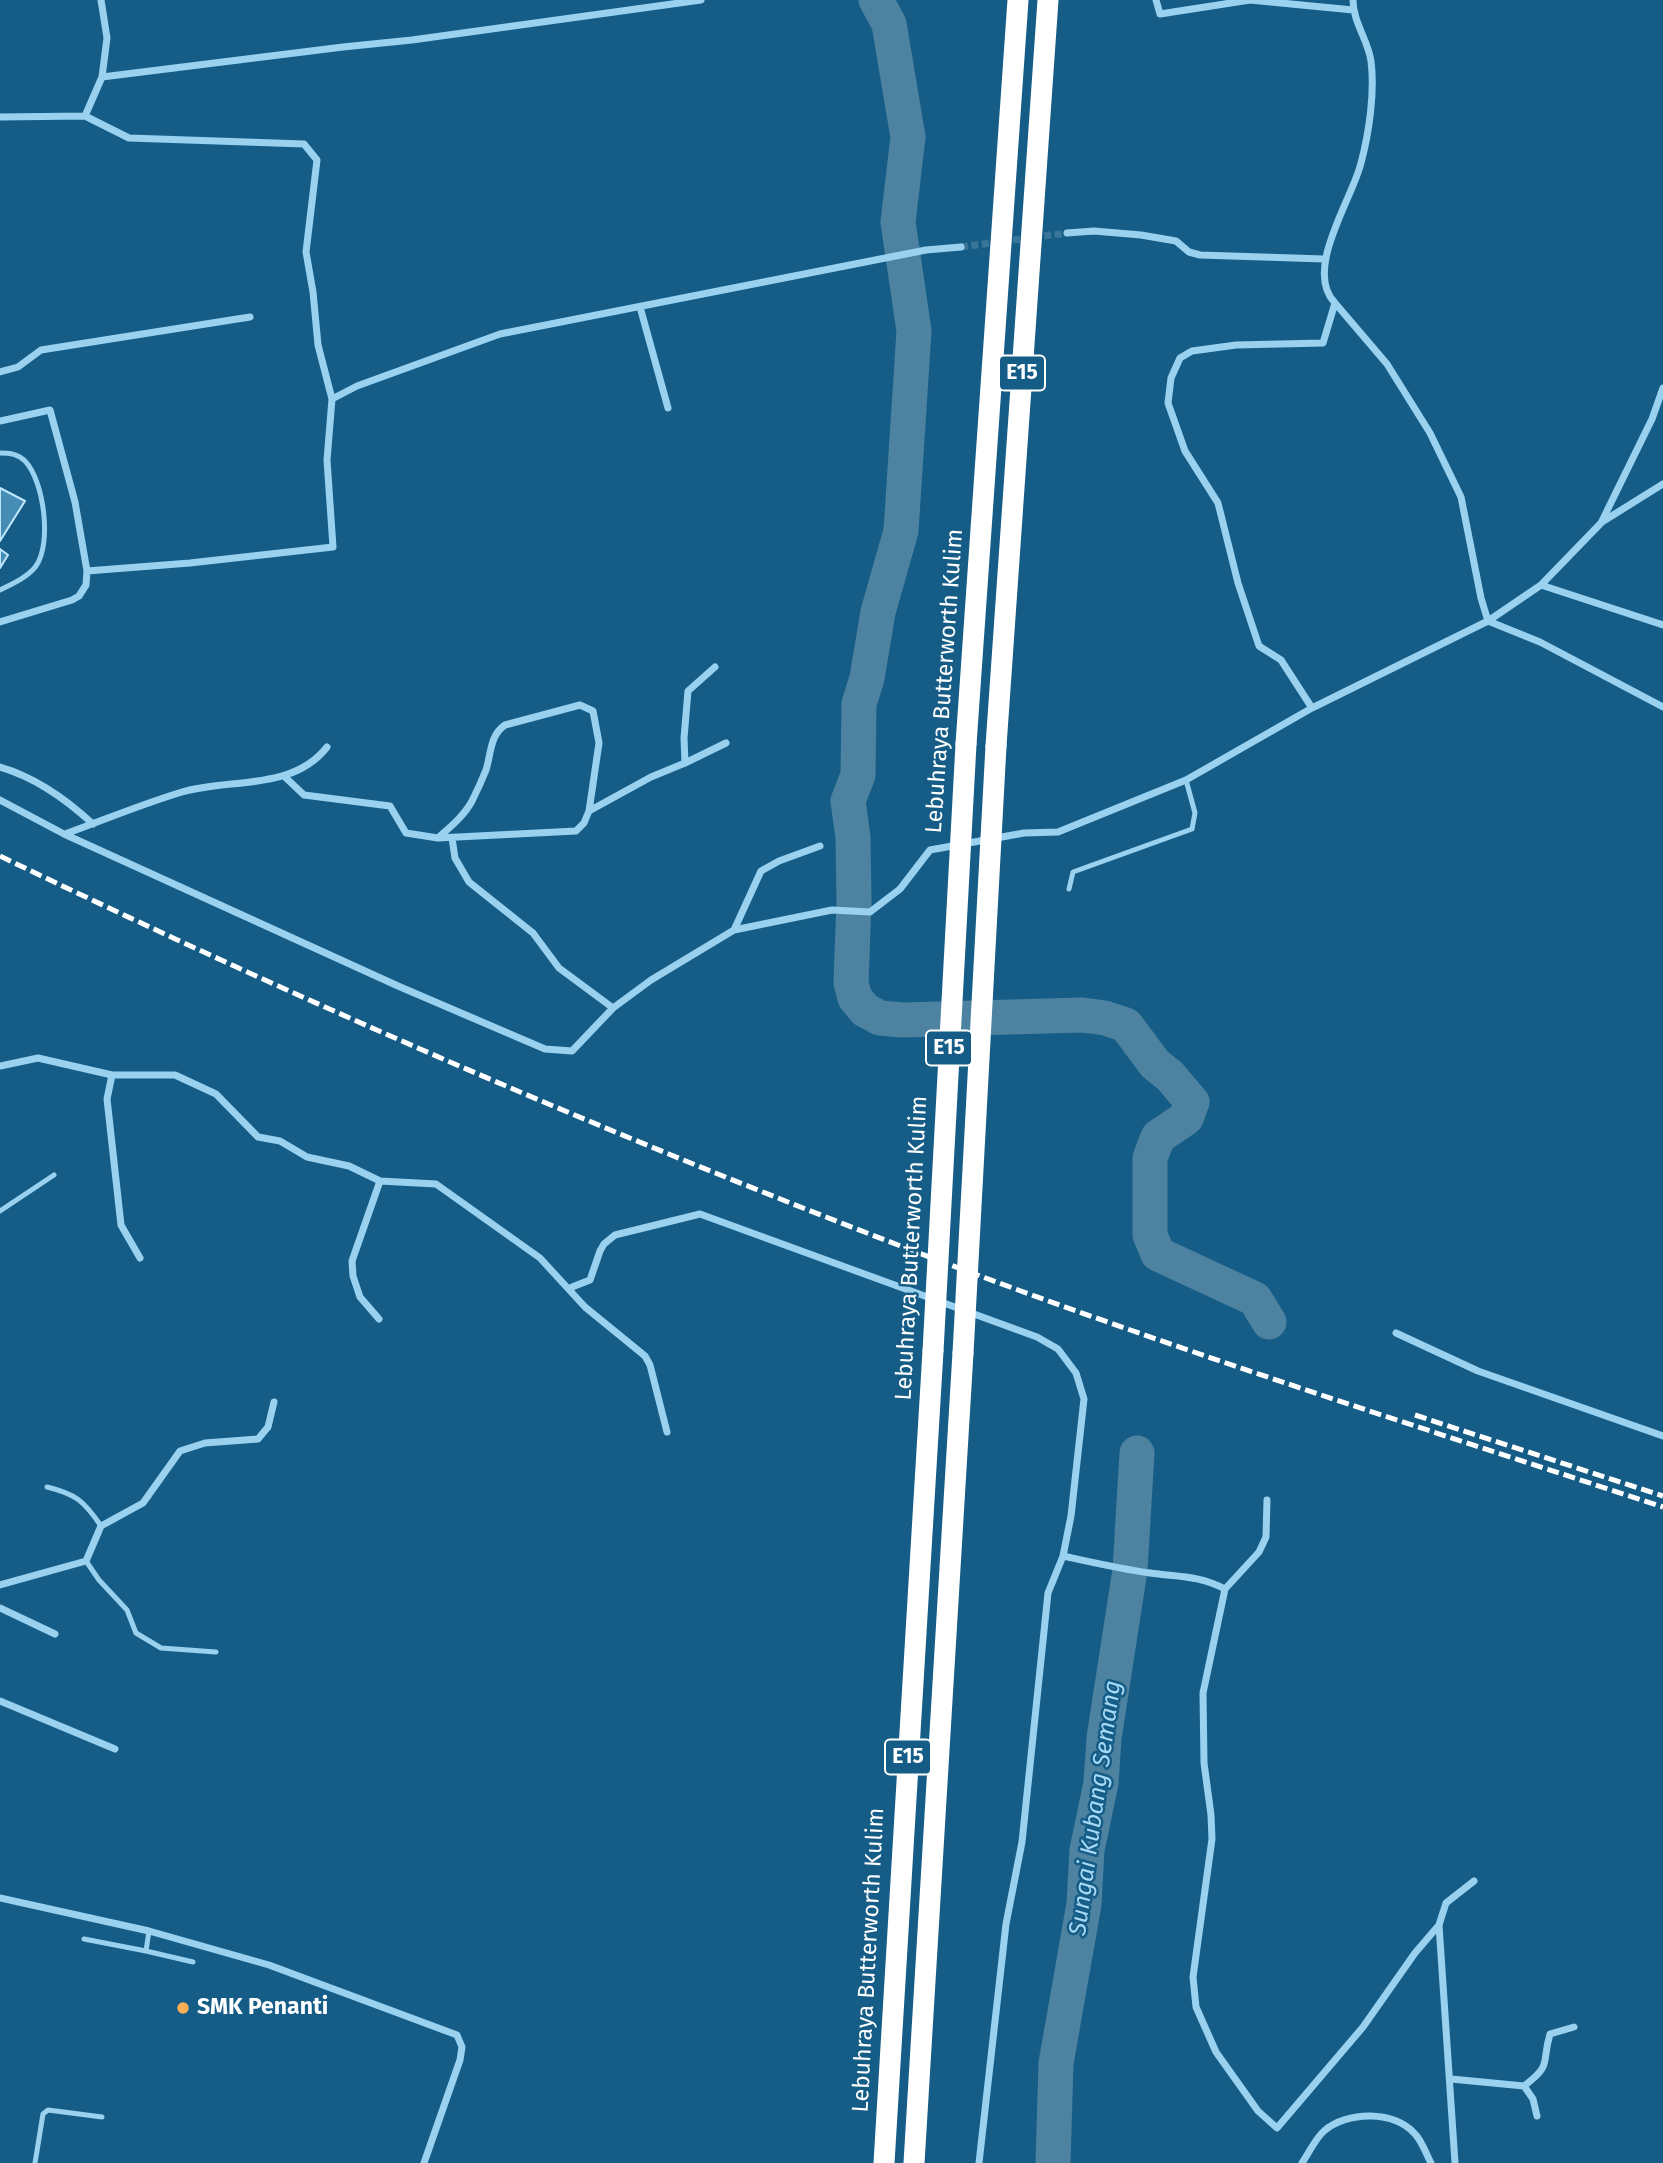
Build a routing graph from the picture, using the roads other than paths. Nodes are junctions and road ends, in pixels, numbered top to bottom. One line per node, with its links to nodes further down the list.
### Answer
1 (100, 0): 8 (street)
2 (701, 0): 8 (street)
3 (1018, 0): 88 (highway, Lebuhraya Butterworth Kulim / E15, bridge)
4 (1048, 0): 89 (highway, E15, bridge)
5 (1156, 0): 7 (street)
6 (1353, 0): 7 (street)
7 (1353, 10): 13 (street)
8 (102, 77): 9 (street)
9 (85, 116): 10 (street); 19 (street)
10 (0, 117)
11 (1068, 233): 13 (street)
12 (961, 247): 15 (street)
13 (1324, 259): 14 (street)
14 (1335, 303): 28 (street); 33 (street)
15 (640, 307): 19 (street); 20 (street)
16 (250, 317): 17 (street)
17 (0, 372)
18 (1663, 388): 24 (street)
19 (332, 399): 25 (street)
20 (668, 408)
21 (0, 421): 25 (street)
22 (0, 453): 27 (lane)
23 (1663, 484): 24 (street)
24 (1601, 523): 26 (street)
25 (87, 571): 29 (street)
26 (1541, 585): 28 (street); 30 (street)
27 (0, 590)
28 (1489, 621): 32 (street); 33 (street)
29 (0, 622)
30 (1663, 625)
31 (715, 667): 36 (street)
32 (1663, 707)
33 (1312, 708): 39 (street)
34 (726, 743): 36 (street)
35 (327, 747): 38 (street)
36 (685, 763): 41 (street)
37 (0, 767): 42 (street)
38 (285, 777): 42 (street); 44 (street)
39 (1186, 780): 47 (lane); 48 (street)
40 (0, 800): 43 (street)
41 (589, 811): 44 (street); 45 (street)
42 (93, 824): 43 (street)
43 (64, 834): 49 (street)
44 (438, 838): 45 (street)
45 (452, 838): 49 (street)
46 (820, 846): 48 (street)
47 (1069, 889)
48 (734, 930): 49 (street)
49 (613, 1008)
50 (0, 1066): 51 (street)
51 (112, 1075): 53 (street); 55 (street)
52 (54, 1175): 54 (lane)
53 (380, 1181): 56 (street); 57 (street)
54 (0, 1211)
55 (140, 1258)
56 (571, 1290): 60 (street); 65 (street)
57 (379, 1320)
58 (1396, 1333): 61 (street)
59 (274, 1402): 64 (street)
60 (667, 1432)
61 (1663, 1436)
62 (47, 1487): 64 (lane)
63 (1268, 1500): 68 (street)
64 (101, 1526): 66 (street)
65 (1063, 1556): 68 (street); 90 (street)
66 (86, 1562): 67 (street); 71 (lane)
67 (0, 1585)
68 (1225, 1589): 76 (street)
69 (0, 1608): 70 (street)
70 (55, 1634)
71 (216, 1652)
72 (0, 1701): 73 (street)
73 (114, 1749)
74 (1474, 1881): 76 (street)
75 (0, 1898): 77 (street)
76 (1439, 1925): 82 (street)
77 (149, 1931): 79 (lane); 87 (street)
78 (84, 1939): 79 (lane)
79 (146, 1951): 80 (lane)
80 (193, 1962)
81 (1574, 2027): 83 (street)
82 (1451, 2079): 83 (street); 93 (street)
83 (1524, 2086): 84 (street)
84 (1536, 2116)
85 (102, 2117): 86 (lane)
86 (35, 2163)
87 (424, 2163)
88 (884, 2163)
89 (914, 2163)
90 (979, 2163)
91 (1302, 2163): 92 (street)
92 (1431, 2163)
93 (1455, 2163)

